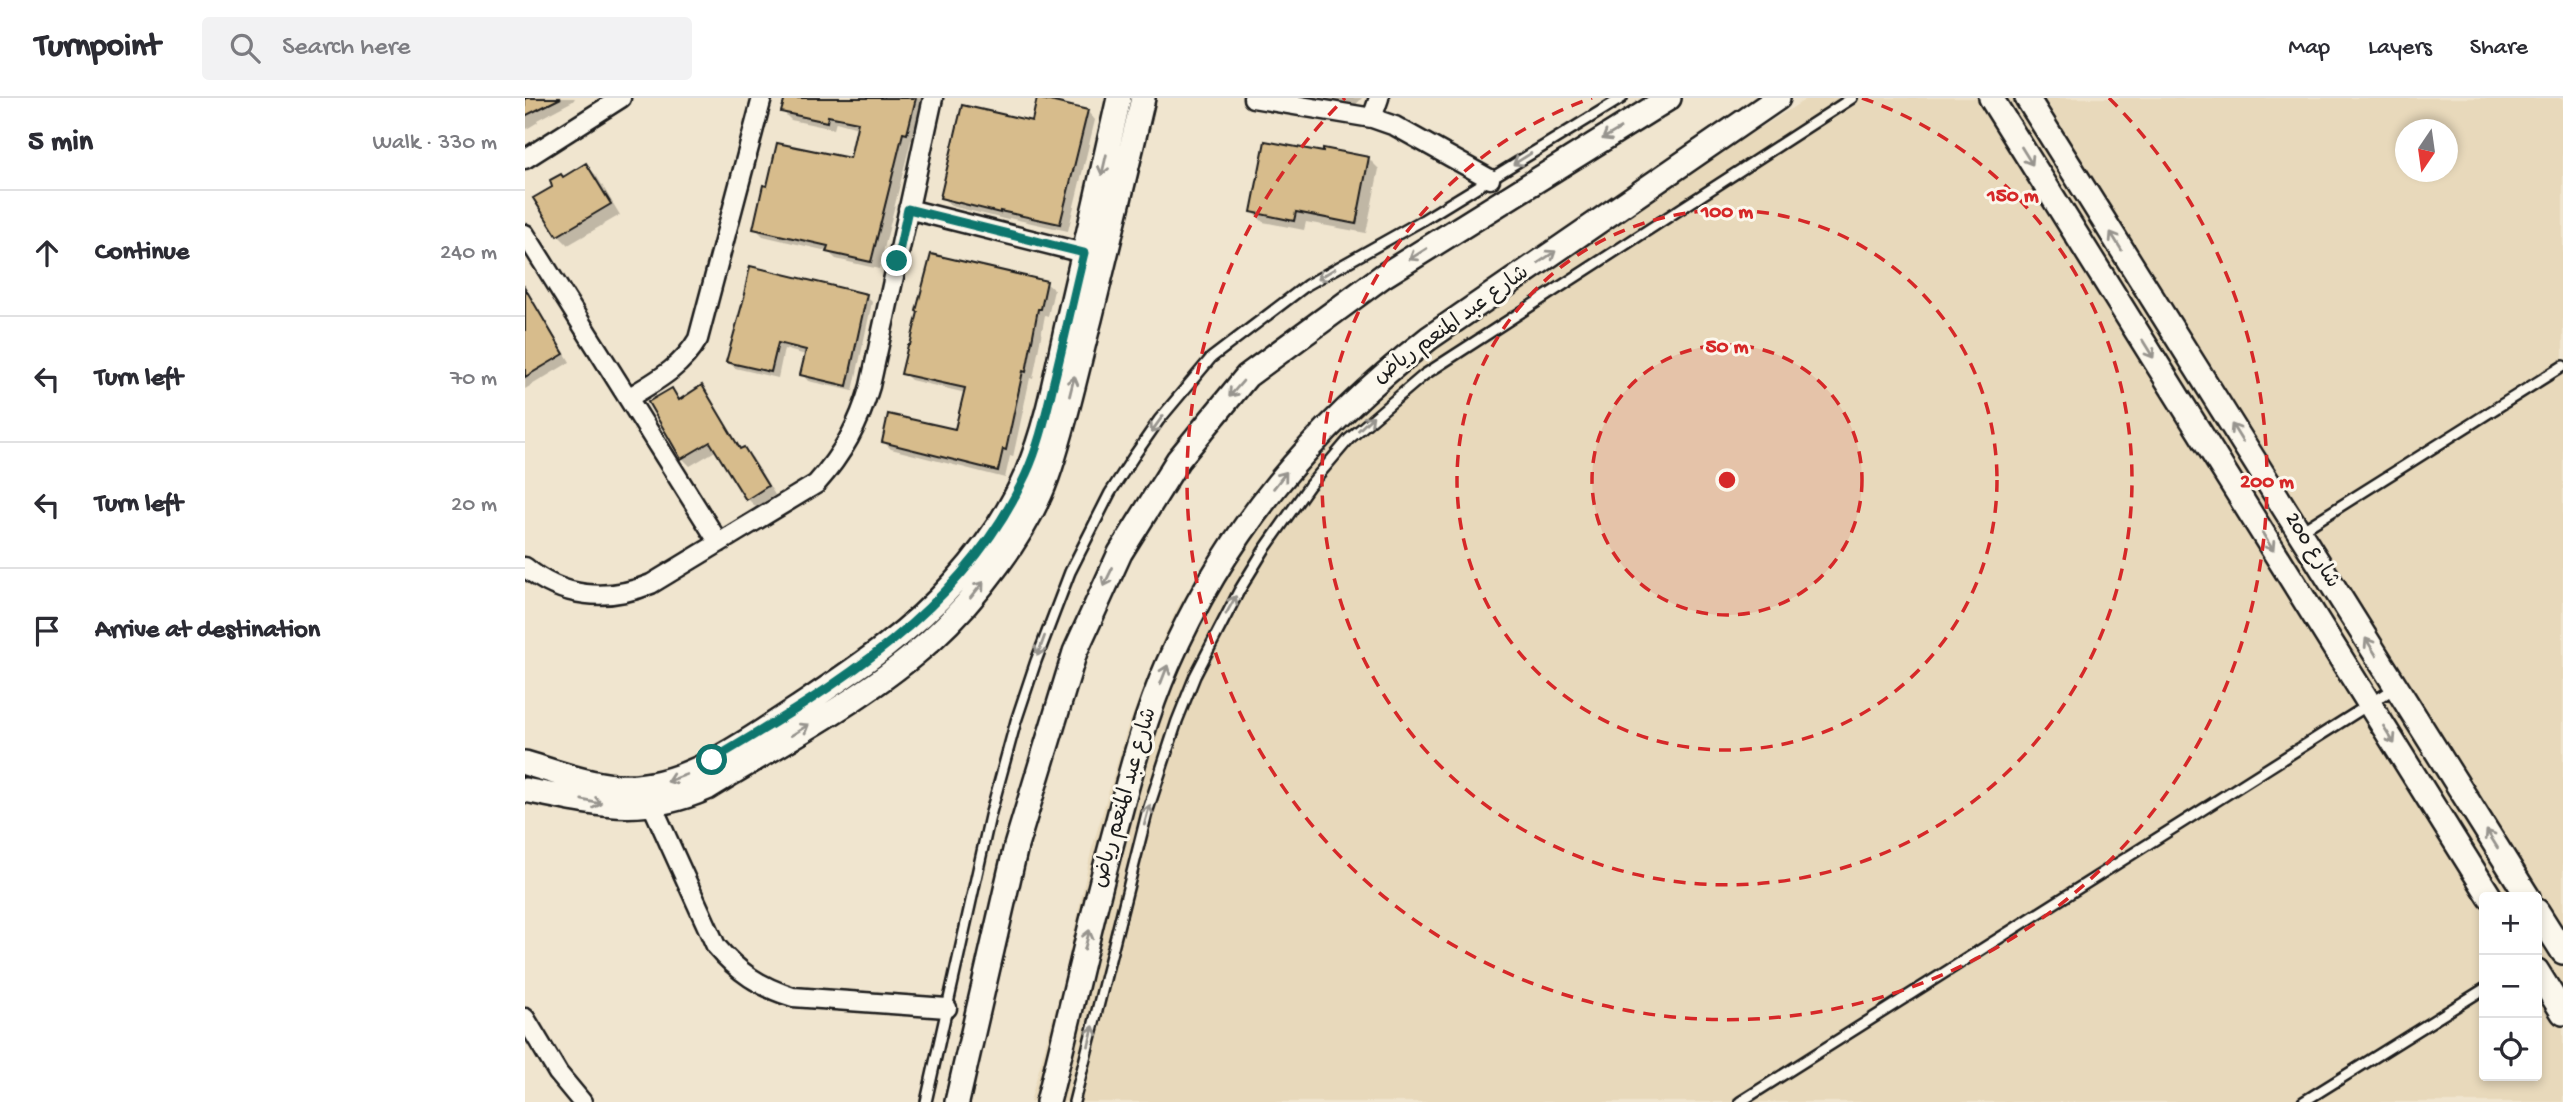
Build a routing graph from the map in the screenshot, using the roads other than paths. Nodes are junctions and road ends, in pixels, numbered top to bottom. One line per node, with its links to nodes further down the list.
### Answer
1 (621, 98): 15 (street)
2 (761, 98): 21 (street)
3 (933, 98): 17 (street)
4 (1119, 98): 19 (street, one-way to 19)
5 (1143, 98): 19 (street)
6 (1253, 98): 14 (street)
7 (1379, 98): 14 (street)
8 (1622, 98): 16 (lane, one-way to 16)
9 (1669, 98): 41 (street, one-way to 41)
10 (1779, 98): 42 (street, شارع عبد المنعم رياض, one-way to 10)
11 (1852, 98): 43 (lane, one-way to 11)
12 (1991, 98): 26 (street, شارع 200, one-way to 26)
13 (2027, 98): 22 (street, شارع 200, one-way to 13)
14 (1372, 118): 16 (street)
15 (525, 159)
16 (1490, 179): 36 (lane, one-way to 36)
17 (908, 209): 19 (street); 23 (street)
18 (525, 234): 21 (street)
19 (1094, 256): 27 (street, one-way to 27); 29 (street, one-way to 19)
20 (2563, 366): 22 (lane)
21 (628, 398): 23 (street)
22 (2299, 532): 25 (street, شارع 200, one-way to 22)
23 (719, 543): 24 (street)
24 (525, 567)
25 (2396, 687): 26 (lane); 31 (street, شارع 200, one-way to 25)
26 (2369, 704): 30 (street, شارع 200, one-way to 30); 44 (lane)
27 (525, 763)
28 (525, 790): 29 (street, one-way to 29)
29 (652, 805): 36 (street)
30 (2487, 892)
31 (2525, 892)
32 (2542, 918): 33 (street)
33 (2561, 945)
34 (2542, 979): 37 (street)
35 (2479, 992): 45 (lane)
36 (947, 1008): 40 (lane)
37 (2563, 1013)
38 (525, 1018): 39 (street)
39 (582, 1102)
40 (926, 1102)
41 (957, 1102)
42 (1048, 1102)
43 (1074, 1102)
44 (1740, 1102)
45 (2303, 1102)

